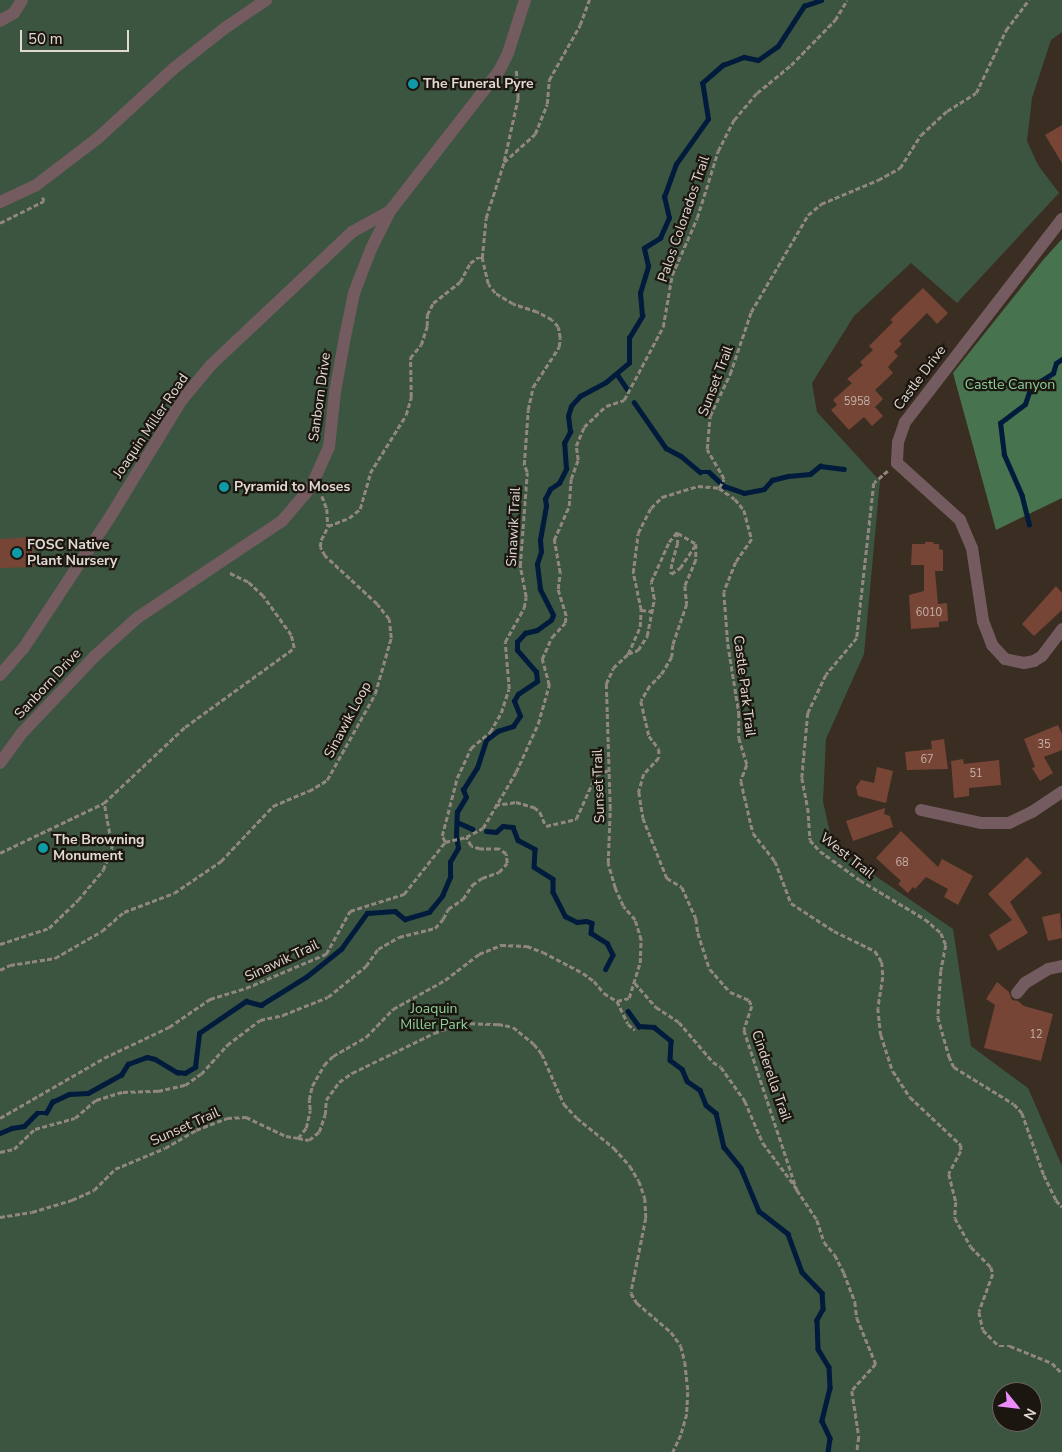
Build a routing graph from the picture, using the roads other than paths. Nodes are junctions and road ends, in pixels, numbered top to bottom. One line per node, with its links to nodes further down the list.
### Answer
1 (22, 0): 4 (street)
2 (266, 0): 5 (street)
3 (525, 0): 6 (street, Sanborn Drive)
4 (0, 21)
5 (0, 202)
6 (390, 211): 9 (street, Joaquin Miller Road); 10 (street, Sanborn Drive)
7 (1062, 219): 8 (street, Castle Drive)
8 (1062, 630)
9 (0, 675)
10 (0, 763)
11 (1062, 792): 12 (street)
12 (921, 810)
13 (1062, 966): 14 (street)
14 (1017, 992)

